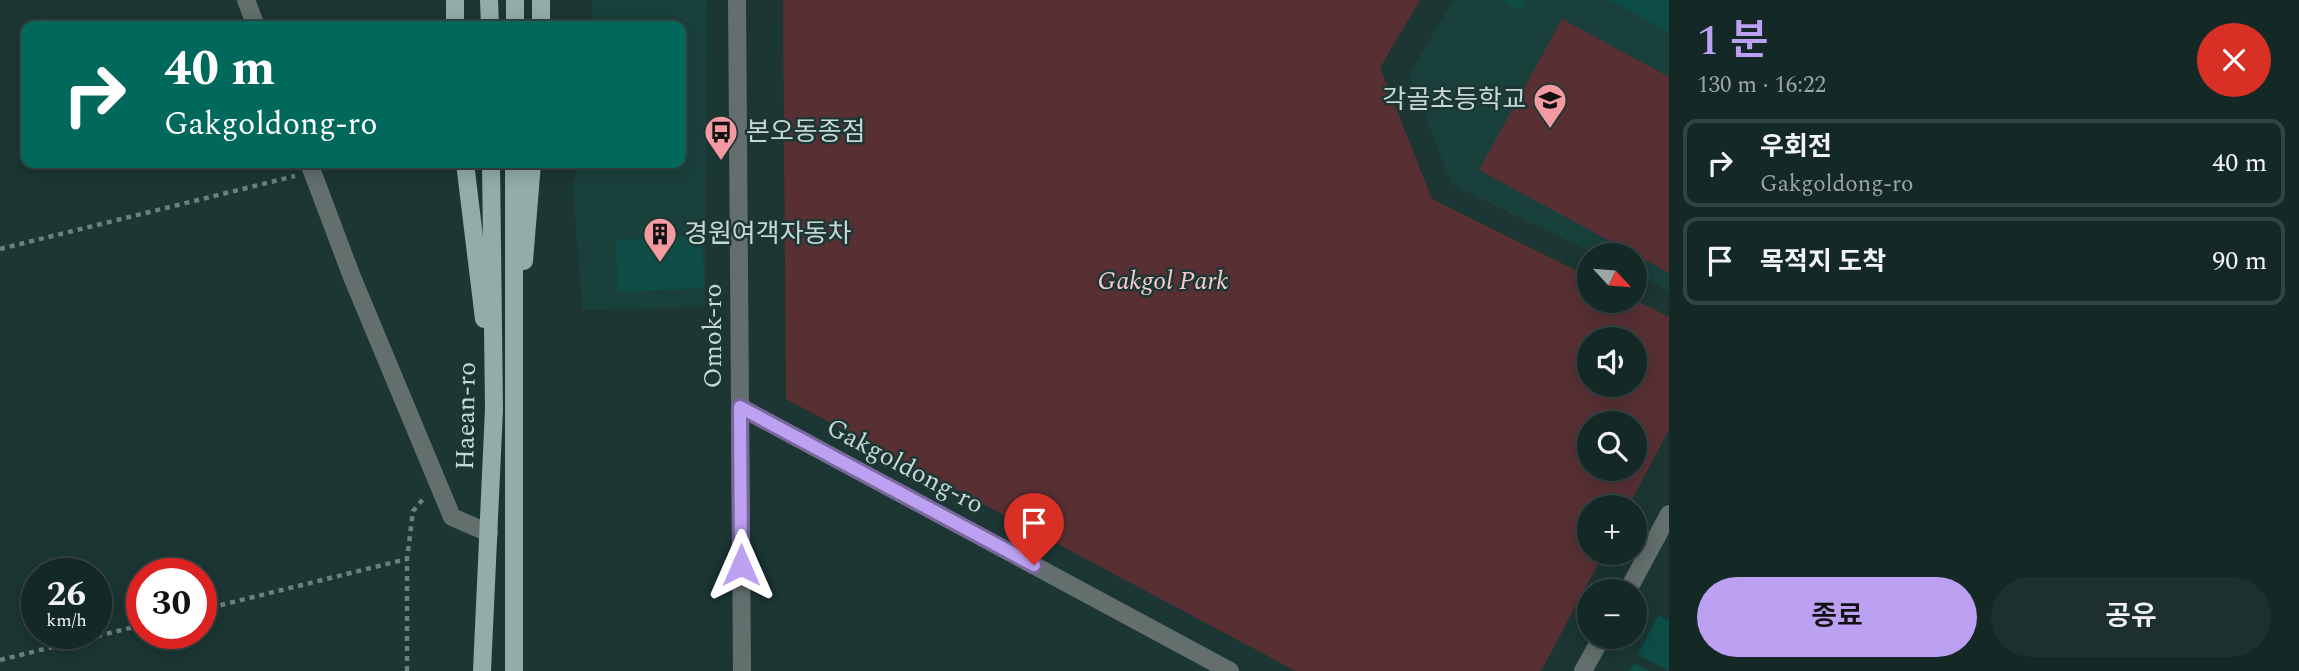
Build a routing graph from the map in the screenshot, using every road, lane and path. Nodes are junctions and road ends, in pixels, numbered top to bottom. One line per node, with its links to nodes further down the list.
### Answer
1 (246, 0): 7 (street)
2 (455, 0): 8 (main road)
3 (489, 0): 9 (main road)
4 (515, 0): 10 (main road)
5 (541, 0): 11 (main road)
6 (737, 0): 20 (street, Omok-ro)
7 (254, 21)
8 (454, 21)
9 (490, 21)
10 (515, 21)
11 (541, 21)
12 (306, 168): 18 (path)
13 (310, 168): 22 (street)
14 (466, 168): 21 (main road)
15 (491, 168): 21 (main road, Haean-ro)
16 (514, 168): 19 (main road, Haean-ro)
17 (532, 168): 19 (main road)
18 (0, 249)
19 (513, 394): 33 (main road, Haean-ro)
20 (740, 407): 34 (street, Omok-ro); 35 (street, Gakgoldong-ro)
21 (494, 408): 24 (main road, Haean-ro)
22 (438, 482): 24 (street); 25 (path)
23 (1669, 514): 26 (street)
24 (489, 533): 32 (main road, Haean-ro)
25 (407, 559): 27 (path); 31 (path)
26 (1634, 579)
27 (217, 606)
28 (126, 629): 30 (path)
29 (1595, 649): 36 (street)
30 (0, 660)
31 (407, 671)
32 (482, 671)
33 (514, 671)
34 (742, 671)
35 (1230, 671)
36 (1583, 671)

